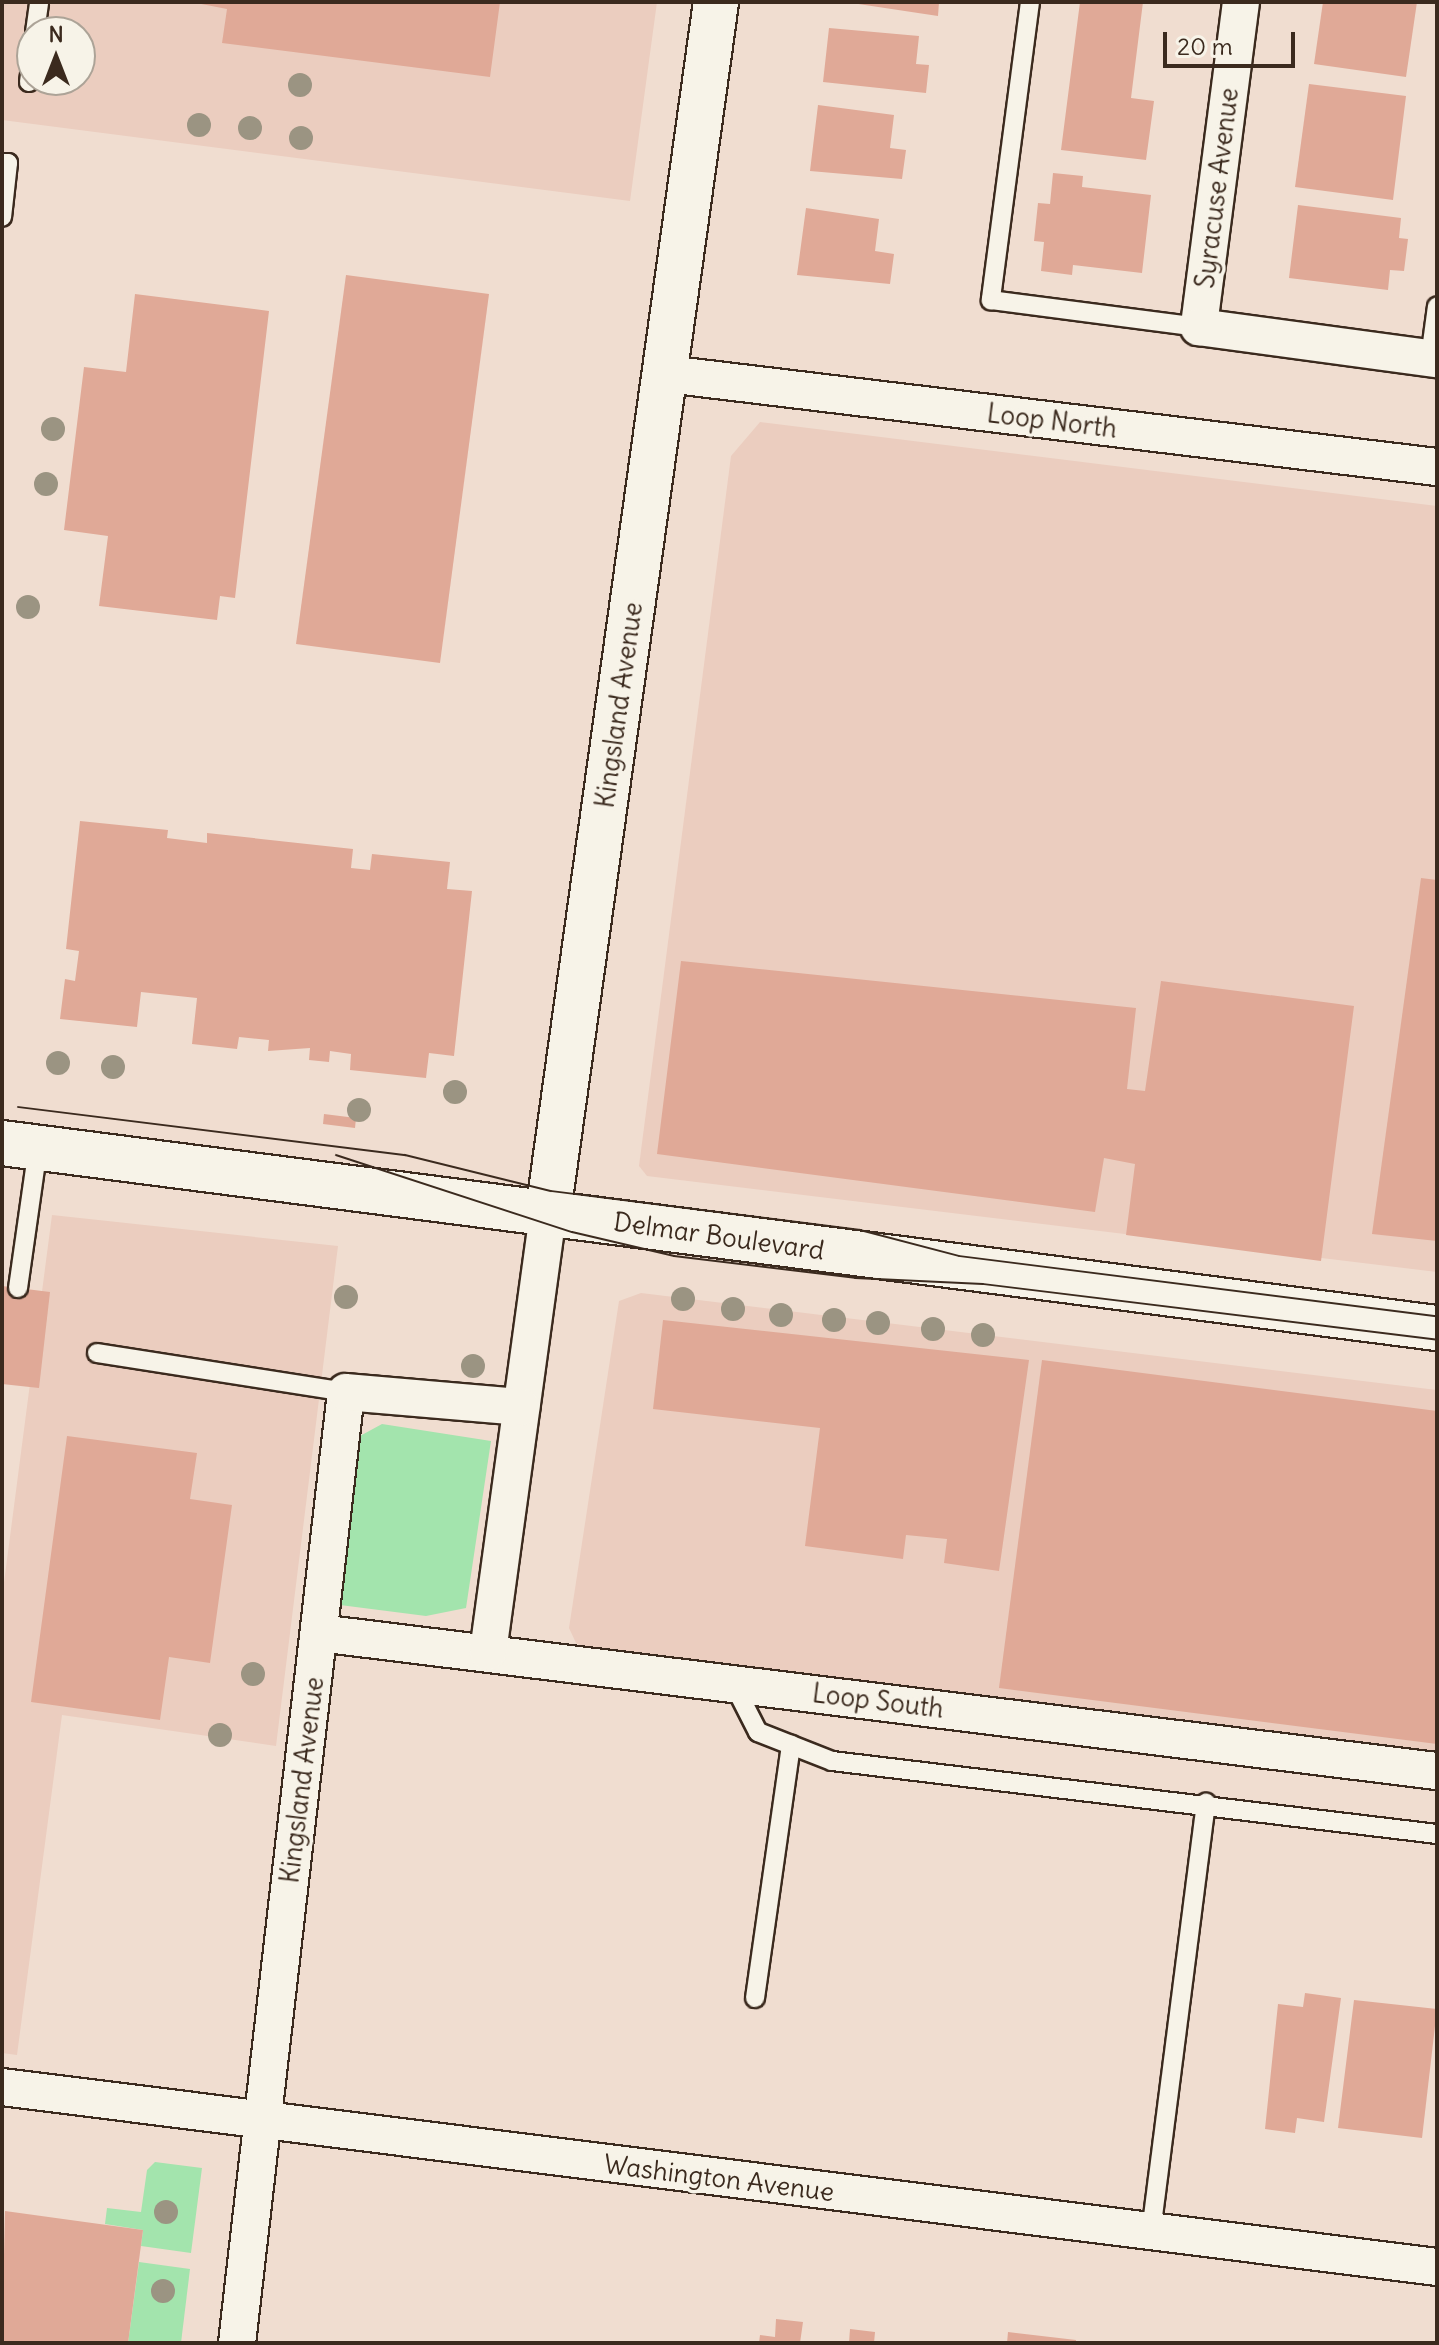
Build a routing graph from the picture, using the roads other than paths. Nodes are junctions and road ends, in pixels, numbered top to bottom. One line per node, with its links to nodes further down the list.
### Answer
1 (716, 2): 9 (main road, Kingsland Avenue)
2 (1030, 2): 7 (lane)
3 (1241, 2): 7 (street, Syracuse Avenue)
4 (2, 163): 5 (lane)
5 (2, 217)
6 (1437, 306): 8 (lane)
7 (1199, 327): 8 (street)
8 (1434, 358)
9 (667, 374): 10 (street, Loop North); 12 (main road, Kingsland Avenue)
10 (1437, 467)
11 (20, 1145): 12 (main road, Delmar Boulevard); 13 (lane)
12 (548, 1213): 14 (main road, Delmar Boulevard); 17 (street, Kingsland Avenue)
13 (18, 1288)
14 (1437, 1328)
15 (97, 1353): 16 (lane)
16 (346, 1392): 17 (street); 18 (street, Kingsland Avenue)
17 (521, 1407): 19 (street, Kingsland Avenue)
18 (319, 1633): 19 (street, Loop South); 27 (street, Kingsland Avenue)
19 (488, 1652): 20 (street, Loop South)
20 (733, 1683): 21 (lane); 22 (street, Loop South)
21 (791, 1745): 23 (lane); 25 (lane)
22 (1437, 1771)
23 (1206, 1803): 24 (lane); 28 (lane)
24 (1437, 1834)
25 (755, 1998)
26 (2, 2087): 27 (street, Washington Avenue)
27 (264, 2122): 28 (street, Washington Avenue); 30 (street, Kingsland Avenue)
28 (1151, 2232): 29 (street, Washington Avenue)
29 (1437, 2267)
30 (237, 2343)

